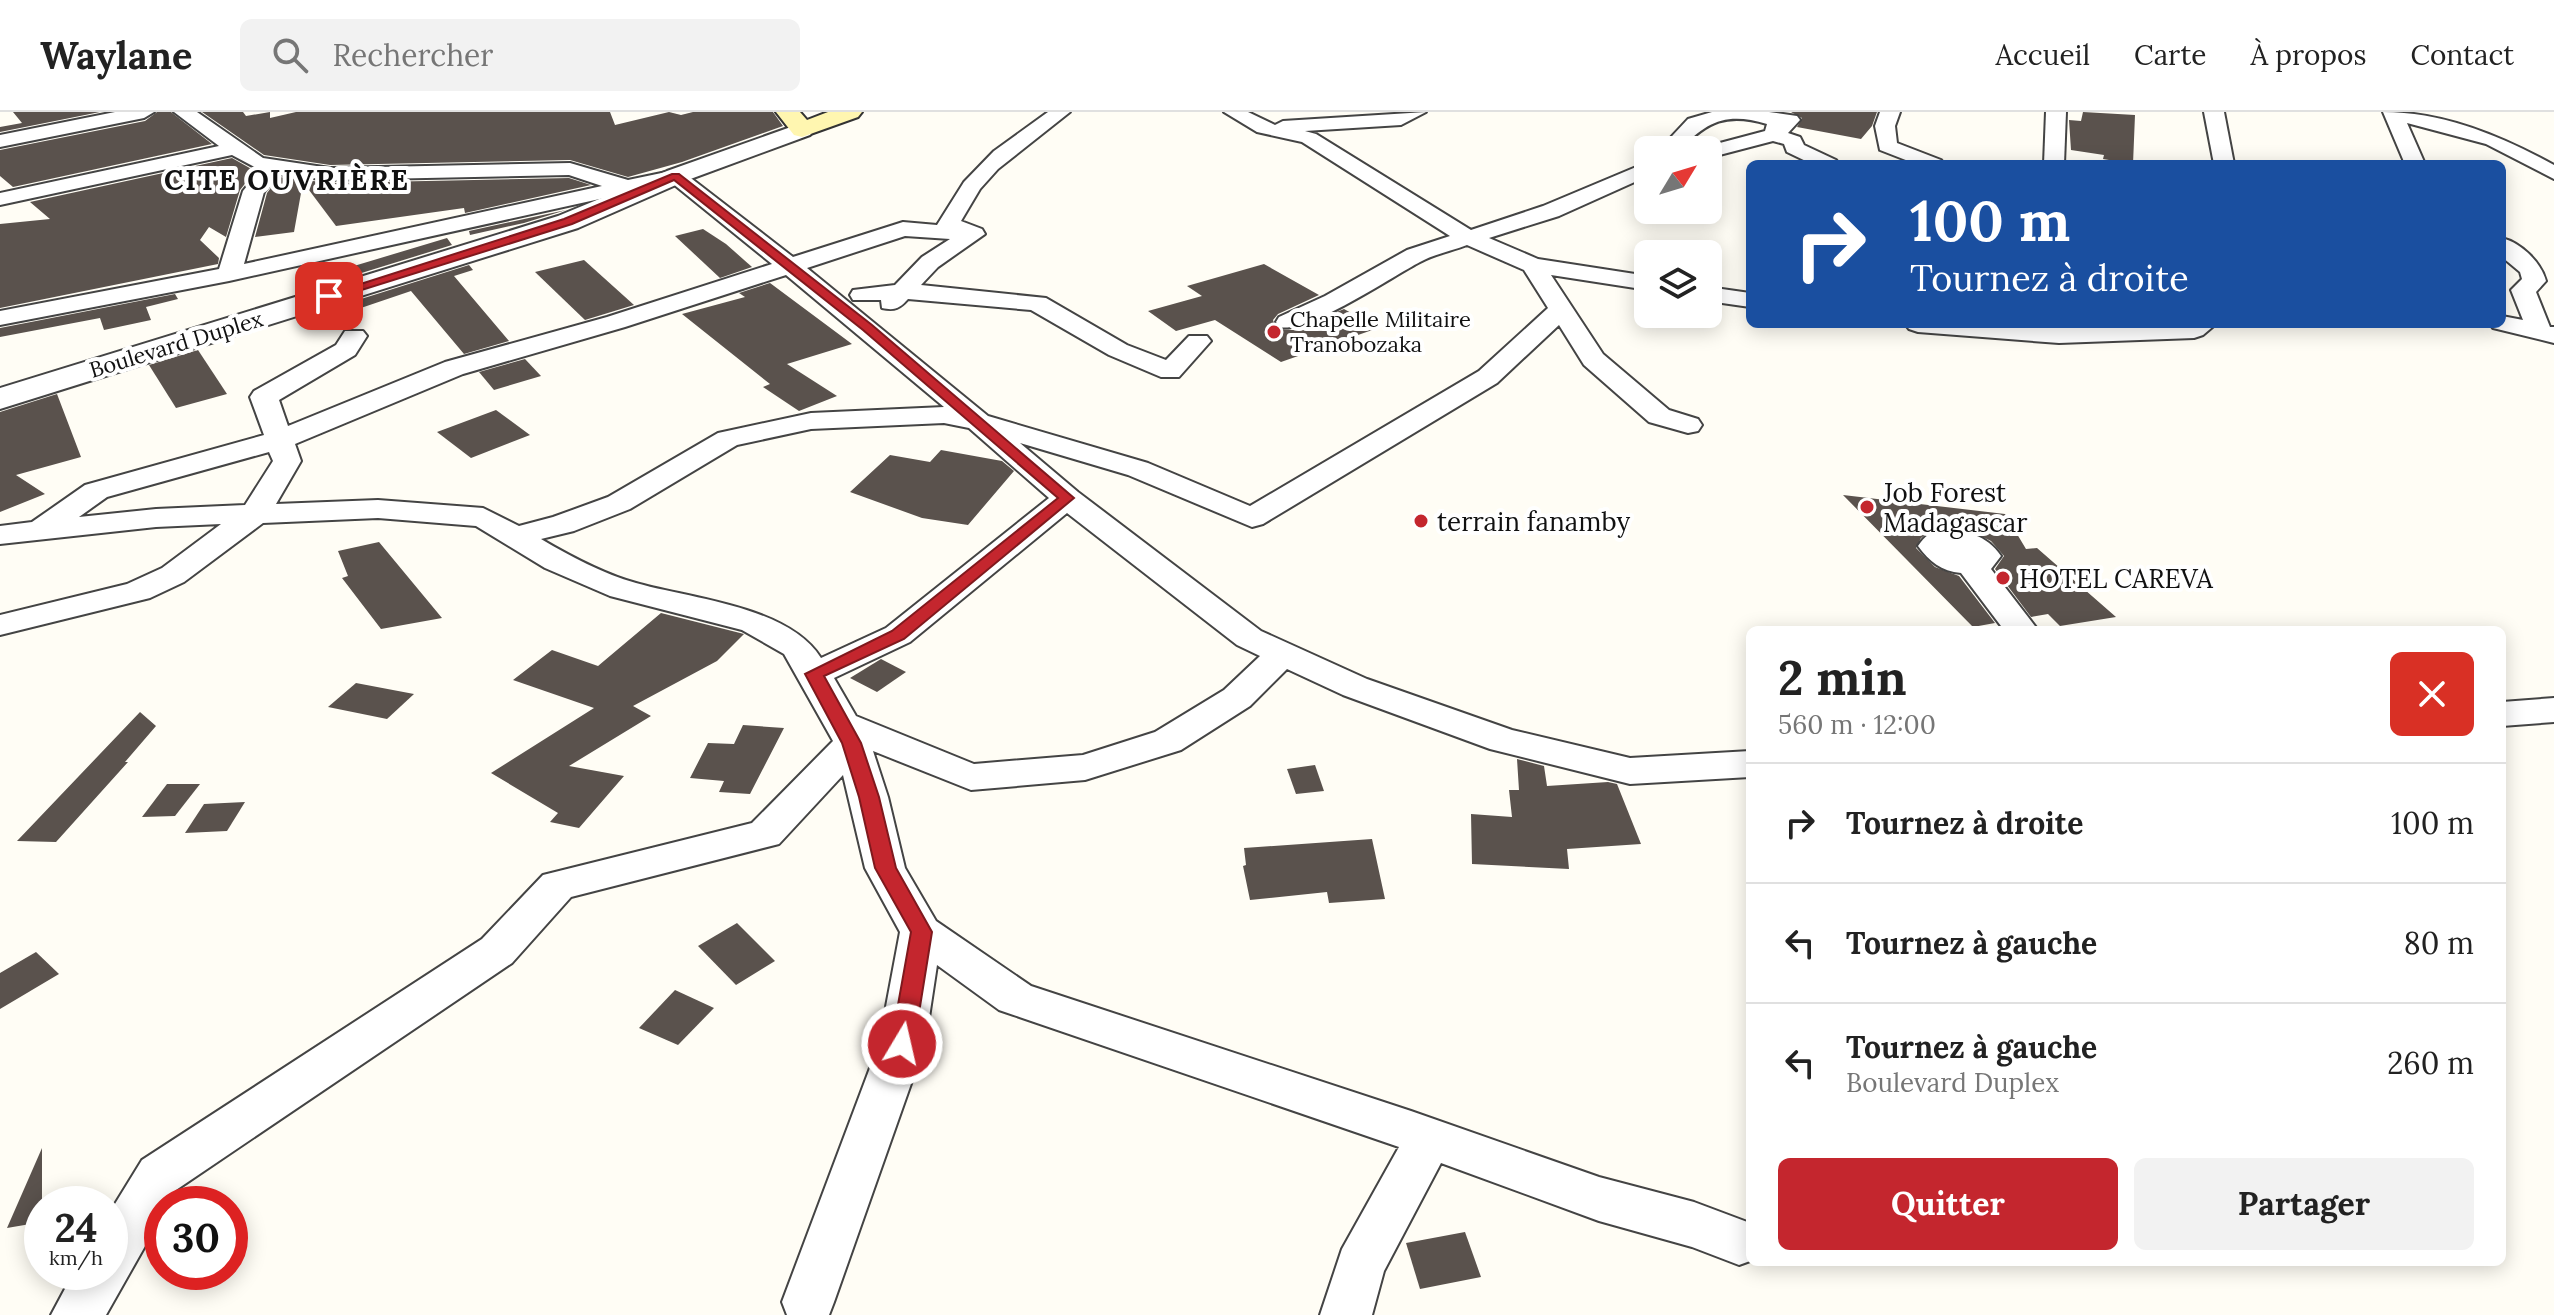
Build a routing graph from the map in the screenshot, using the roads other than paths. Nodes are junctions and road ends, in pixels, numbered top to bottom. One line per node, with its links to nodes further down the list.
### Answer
1 (144, 112): 17 (street)
2 (184, 112): 18 (street)
3 (850, 112): 13 (main road, Boulevard Duplex)
4 (1060, 112): 31 (street)
5 (1234, 112): 14 (street)
6 (1416, 112): 14 (street)
7 (1795, 112): 15 (street)
8 (1890, 112): 21 (street)
9 (2056, 112): 22 (street)
10 (2214, 112): 23 (street)
11 (2393, 112): 24 (street); 26 (street)
12 (1727, 113): 15 (street); 16 (street)
13 (795, 121): 28 (street, Boulevard Duplex)
14 (1264, 128): 32 (street)
15 (1774, 135): 19 (street); 20 (street)
16 (1682, 136)
17 (0, 141)
18 (236, 148): 25 (street); 30 (street)
19 (1722, 148)
20 (1820, 160)
21 (1924, 160)
22 (2054, 160)
23 (2223, 160)
24 (2413, 160)
25 (273, 167): 29 (street); 36 (street)
26 (2554, 173)
27 (1634, 174): 32 (street)
28 (676, 176): 29 (street); 34 (street); 52 (street, Boulevard Duplex)
29 (625, 186): 36 (street)
30 (0, 199)
31 (974, 234): 34 (street); 38 (street)
32 (1469, 238): 35 (street); 44 (street)
33 (2506, 248): 49 (street)
34 (787, 265): 46 (street); 55 (street)
35 (1533, 265): 37 (street); 42 (street)
36 (229, 274): 43 (street)
37 (1634, 281)
38 (903, 291): 39 (street); 46 (street); 51 (street)
39 (862, 295)
40 (1722, 296): 41 (street)
41 (1746, 299)
42 (1561, 310): 53 (street); 54 (street)
43 (0, 318)
44 (1288, 322)
45 (2506, 324): 49 (street)
46 (867, 327): 53 (street)
47 (1969, 328): 48 (street)
48 (2197, 328)
49 (2547, 333)
50 (354, 336): 55 (street)
51 (1198, 341)
52 (0, 399)
53 (983, 423): 56 (street); 60 (street)
54 (1688, 425)
55 (279, 440): 57 (street); 58 (street)
56 (1067, 498): 64 (street); 65 (street)
57 (255, 514): 58 (street); 60 (street); 62 (street)
58 (40, 531): 59 (street)
59 (0, 535)
60 (514, 536): 65 (street)
61 (1971, 565): 63 (street)
62 (0, 625)
63 (2018, 626)
64 (1284, 657): 68 (street); 69 (street)
65 (814, 674): 68 (street)
66 (2554, 710): 67 (street)
67 (2506, 714)
68 (846, 733): 70 (street); 72 (street)
69 (1746, 764)
70 (921, 932): 71 (street); 75 (street)
71 (1430, 1138): 73 (street); 77 (street)
72 (128, 1228)
73 (1739, 1242)
74 (92, 1290): 76 (street)
75 (808, 1302)
76 (77, 1315)
77 (1346, 1315)

